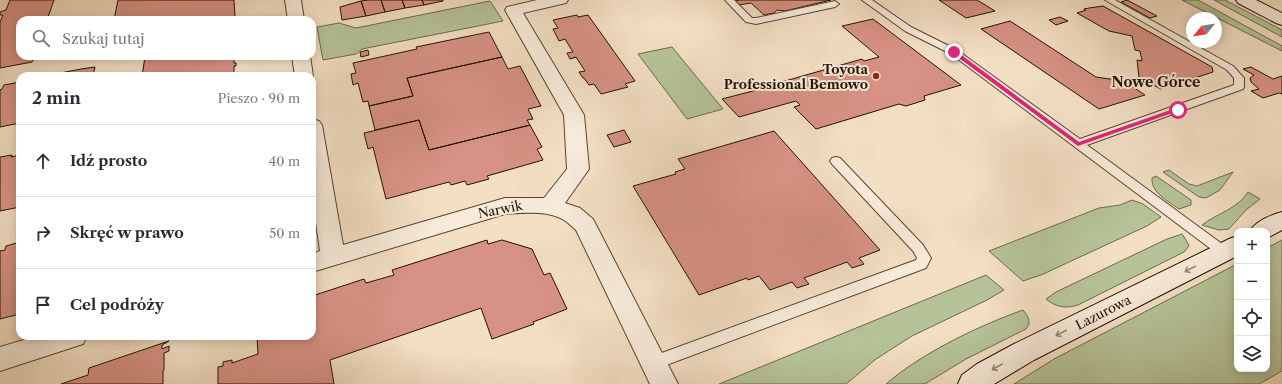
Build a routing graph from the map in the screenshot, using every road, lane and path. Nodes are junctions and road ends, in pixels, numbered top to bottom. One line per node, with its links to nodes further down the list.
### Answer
1 (293, 0): 9 (street)
2 (560, 0): 8 (street)
3 (729, 0): 7 (lane)
4 (866, 0): 13 (lane)
5 (1109, 0): 13 (lane)
6 (1244, 0): 10 (street)
7 (835, 4)
8 (510, 5): 16 (street)
9 (295, 16)
10 (1282, 20)
11 (302, 60): 12 (street)
12 (303, 72)
13 (1078, 144): 19 (lane)
14 (836, 161): 23 (lane)
15 (316, 180): 20 (street)
16 (549, 206): 20 (street, Narwik); 23 (street, Narwik)
17 (1282, 220): 18 (street)
18 (1267, 228)
19 (1231, 248): 25 (street, Lazurowa, one-way to 25)
20 (322, 260)
21 (61, 340): 22 (street)
22 (0, 359)
23 (653, 363): 24 (street, Narwik)
24 (664, 384)
25 (972, 384)

